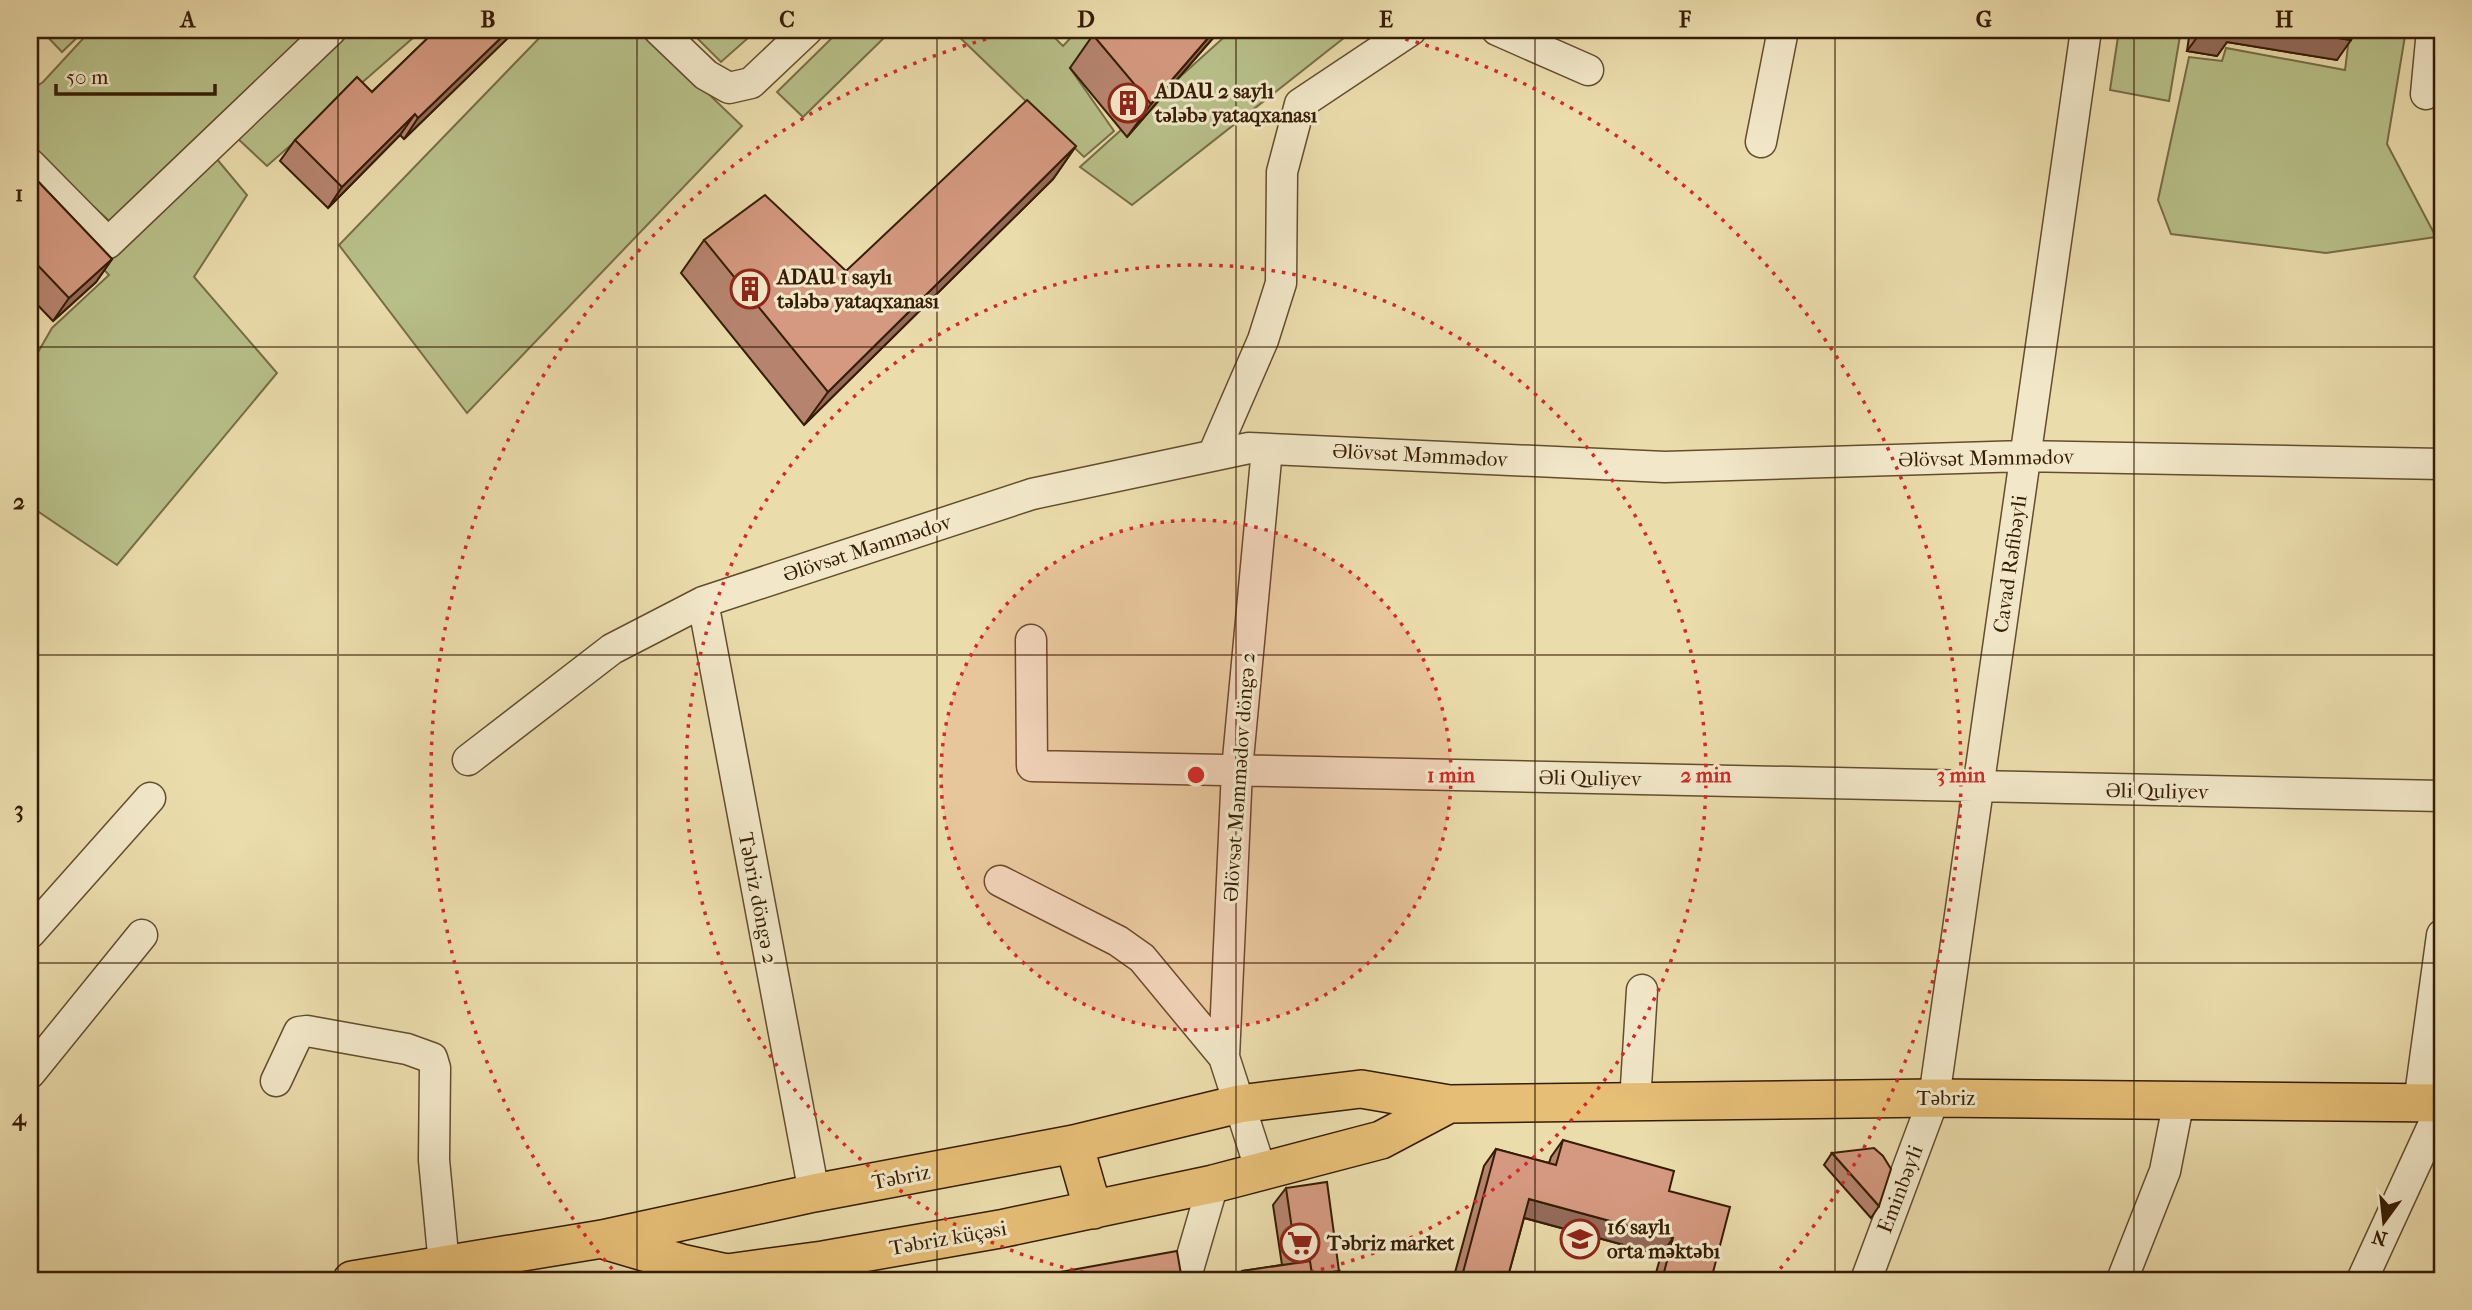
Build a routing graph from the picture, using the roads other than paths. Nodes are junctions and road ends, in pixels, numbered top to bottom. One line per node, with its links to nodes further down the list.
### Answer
1 (331, 30): 12 (street)
2 (659, 30): 3 (street)
3 (807, 30)
4 (1411, 30): 14 (street)
5 (1497, 30): 9 (street)
6 (1783, 30): 11 (street)
7 (2086, 30): 15 (street, Cavad Rəfibəyli)
8 (2432, 30): 10 (street)
9 (1588, 70)
10 (2426, 94)
11 (1761, 142)
12 (30, 164)
13 (1267, 449): 14 (street, Əlövsət Məmmədov); 15 (street, Əlövsət Məmmədov); 20 (street, Əlövsət Məmmədov döngə 2)
14 (1213, 455): 17 (street, Əlövsət Məmmədov)
15 (2025, 456): 16 (street, Əlövsət Məmmədov); 21 (street, Cavad Rəfibəyli)
16 (2442, 464)
17 (703, 602): 19 (street, Əlövsət Məmmədov); 41 (street, Təbriz döngə 2)
18 (1031, 640): 20 (street, Əli Quliyev)
19 (468, 760)
20 (1237, 770): 21 (street, Əli Quliyev); 29 (street, Əlövsət Məmmədov döngə 2)
21 (1978, 788): 22 (street, Əli Quliyev); 32 (street, Cavad Rəfibəyli)
22 (2442, 796)
23 (150, 798): 25 (street)
24 (1000, 881): 29 (street)
25 (30, 933)
26 (142, 935): 30 (street)
27 (2442, 935): 37 (street)
28 (1642, 990): 34 (street)
29 (1224, 1057): 35 (street, Əlövsət Məmmədov döngə 2)
30 (30, 1073)
31 (276, 1081): 44 (street)
32 (1934, 1098): 33 (main road, Təbriz); 34 (main road, Təbriz); 47 (street, Eminbəyli)
33 (2179, 1100): 37 (main road, Təbriz); 48 (street)
34 (1635, 1102): 36 (main road, Təbriz)
35 (1239, 1104): 36 (main road, Təbriz); 38 (main road, Təbriz); 39 (street, Əlövsət Məmmədov döngə 2)
36 (1449, 1104): 39 (main road, Təbriz)
37 (2435, 1104): 49 (street)
38 (1074, 1144): 41 (main road, Təbriz); 42 (main road)
39 (1261, 1171): 40 (main road, Təbriz)
40 (1213, 1184): 42 (main road, Təbriz küçəsi); 46 (street)
41 (814, 1194): 43 (main road, Təbriz)
42 (1093, 1210): 43 (main road, Təbriz küçəsi)
43 (602, 1239): 44 (main road, Təbriz)
44 (444, 1265): 45 (main road, Təbriz)
45 (352, 1280)
46 (1185, 1280)
47 (1866, 1280)
48 (2122, 1280)
49 (2362, 1280)

